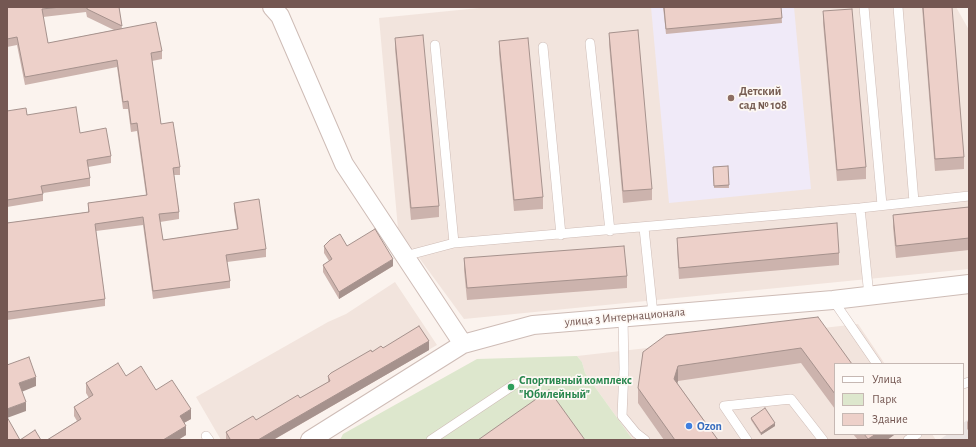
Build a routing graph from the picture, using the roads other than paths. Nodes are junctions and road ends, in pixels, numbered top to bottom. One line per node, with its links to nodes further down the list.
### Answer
1 (864, 7): 9 (lane)
2 (898, 7): 8 (lane)
3 (281, 10): 15 (street)
4 (590, 43): 12 (lane)
5 (435, 45): 14 (lane)
6 (543, 47): 13 (lane)
7 (969, 196): 8 (lane)
8 (914, 202): 9 (lane)
9 (882, 205): 10 (lane)
10 (860, 208): 11 (lane); 17 (lane)
11 (644, 228): 12 (lane); 19 (lane)
12 (610, 231): 13 (lane)
13 (561, 235): 14 (lane)
14 (454, 244): 15 (lane)
15 (405, 256): 21 (street)
16 (969, 284): 17 (street, улица 3 Интернационала)
17 (869, 296): 18 (street, улица 3 Интернационала)
18 (833, 300): 19 (street, улица 3 Интернационала); 22 (lane)
19 (653, 314): 20 (street, улица 3 Интернационала)
20 (623, 317): 21 (street, улица 3 Интернационала); 26 (lane)
21 (463, 344): 24 (street, улица 3 Интернационала)
22 (876, 363)
23 (515, 384): 25 (lane)
24 (310, 440)
25 (431, 440)
26 (645, 440)
27 (747, 440): 28 (lane)
28 (823, 440)

